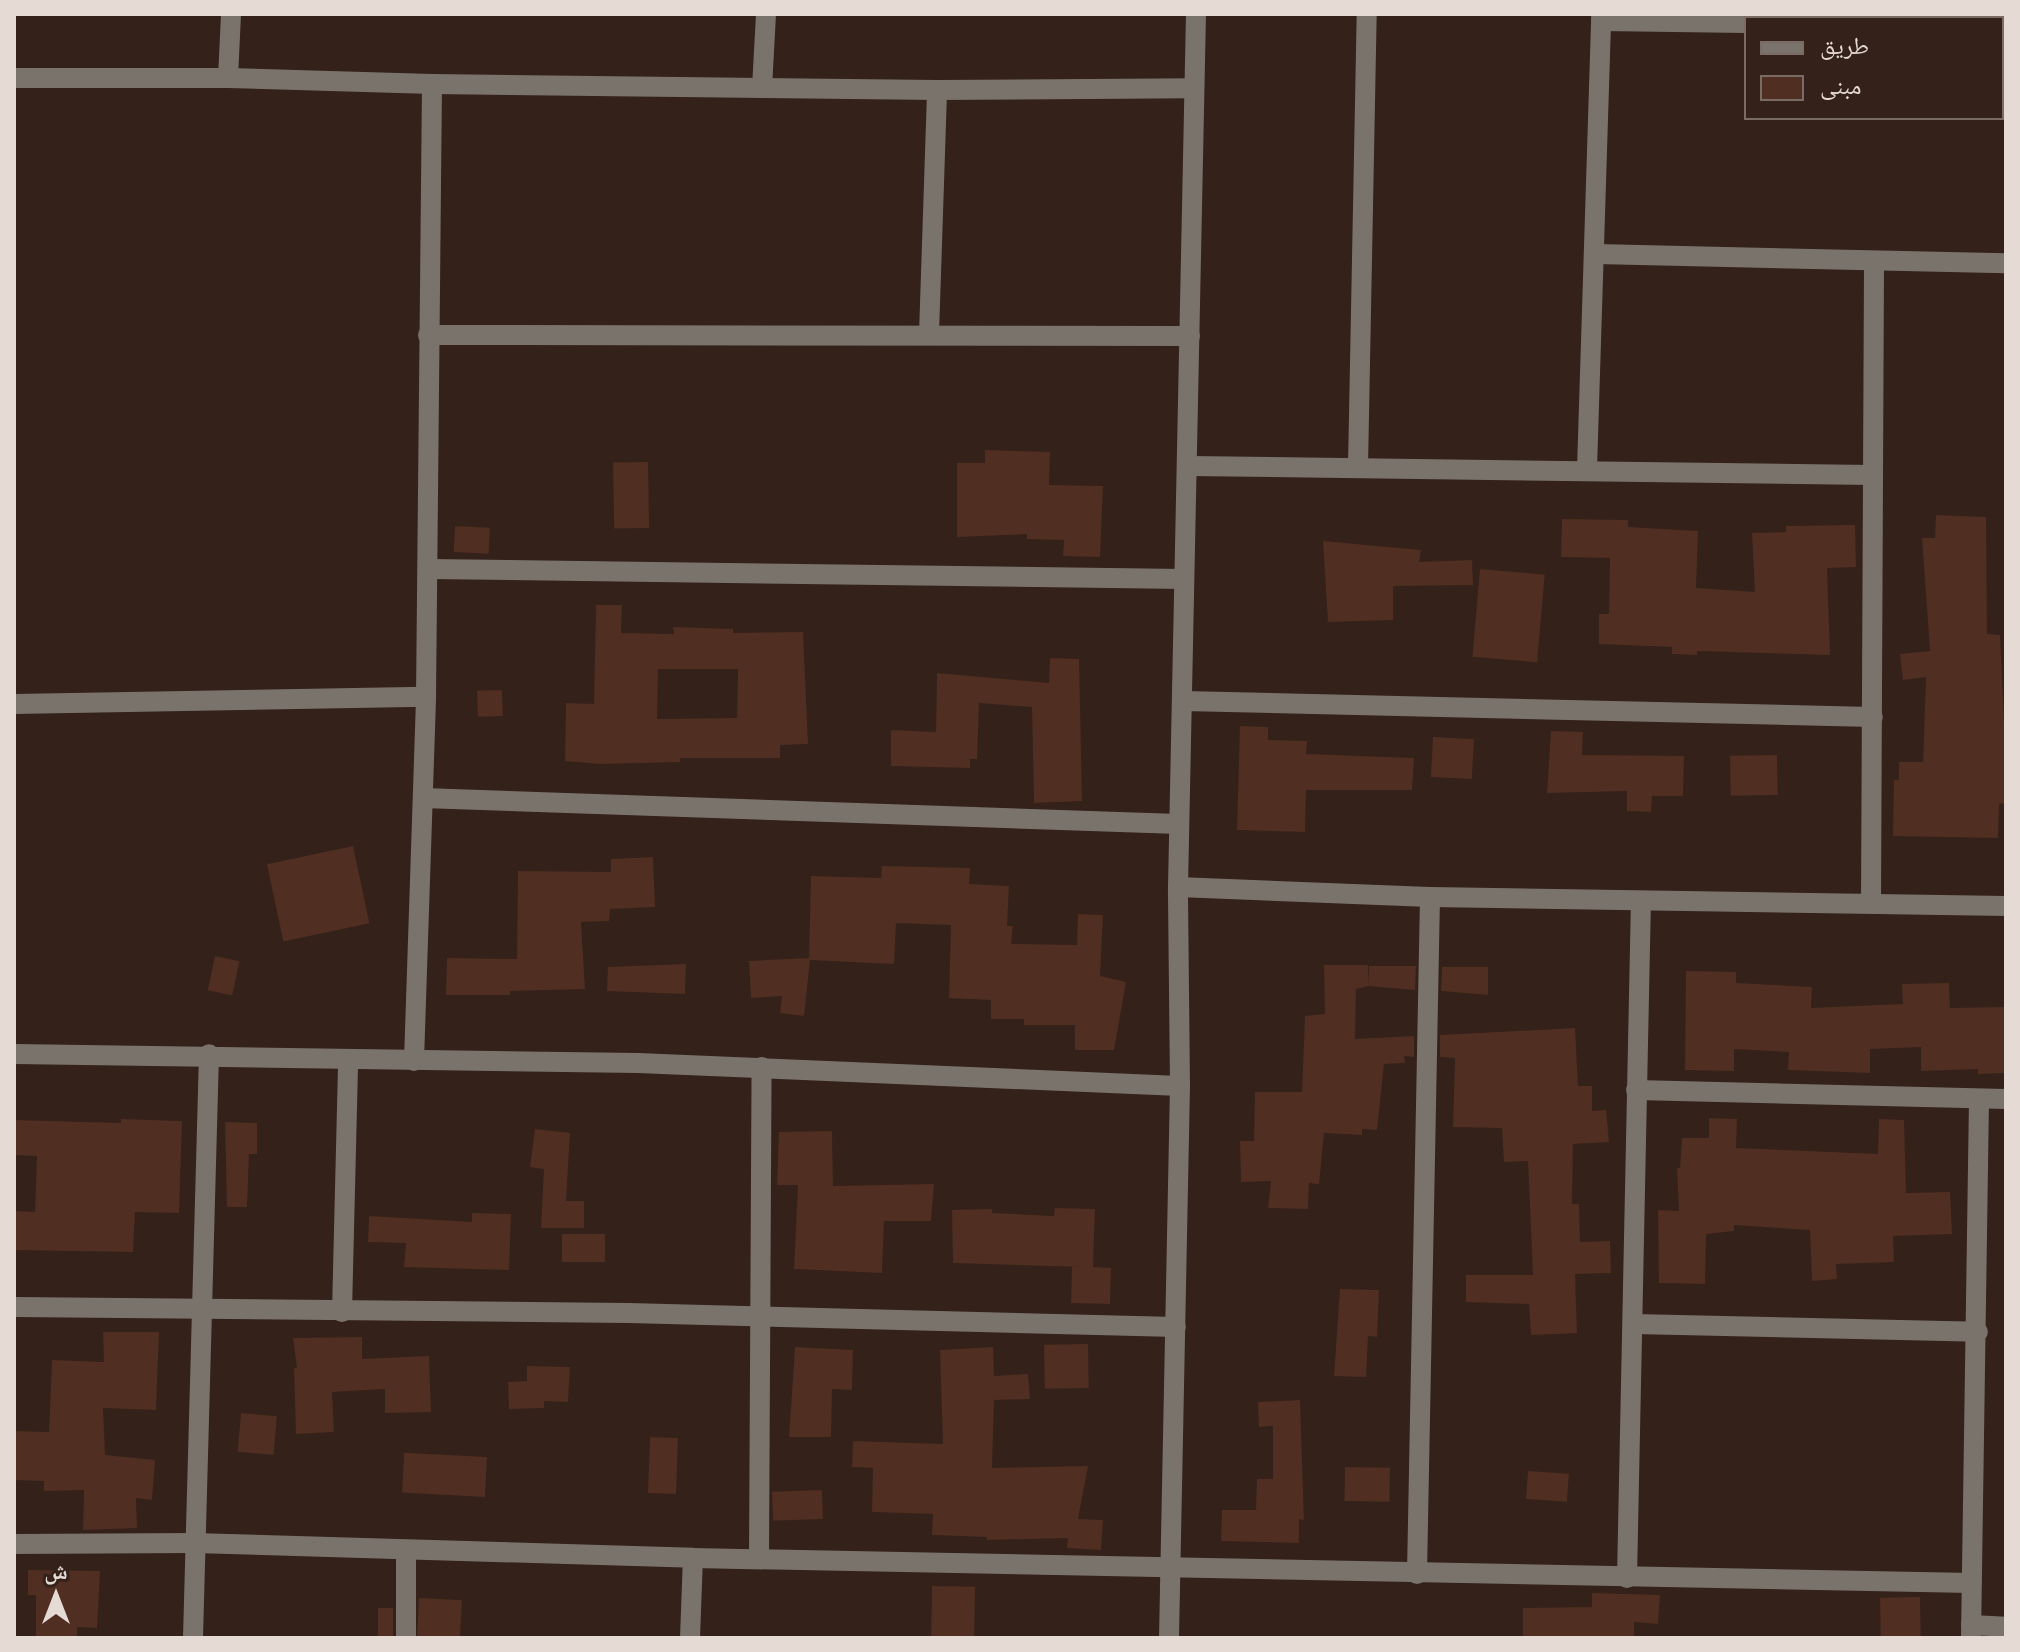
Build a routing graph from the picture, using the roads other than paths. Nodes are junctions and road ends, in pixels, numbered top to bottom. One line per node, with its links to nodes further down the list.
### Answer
1 (231, 14): 8 (street)
2 (766, 14): 10 (street)
3 (1196, 14): 11 (street)
4 (1367, 14): 20 (street)
5 (1601, 17): 6 (street); 13 (street)
6 (1744, 23)
7 (14, 78): 8 (street)
8 (228, 78): 9 (street)
9 (432, 84): 10 (street); 17 (street)
10 (762, 88): 12 (street)
11 (1194, 88): 12 (street); 18 (street)
12 (937, 90): 16 (street)
13 (1596, 254): 14 (street); 21 (street)
14 (1874, 263): 15 (street); 22 (street)
15 (2006, 263)
16 (929, 334): 17 (street); 18 (street)
17 (428, 335): 23 (street)
18 (1190, 336): 19 (street)
19 (1188, 466): 20 (street); 24 (street)
20 (1358, 467): 21 (street)
21 (1587, 469): 22 (street)
22 (1872, 475): 28 (street)
23 (428, 569): 24 (street); 25 (street)
24 (1184, 579): 26 (street)
25 (426, 697): 27 (street); 29 (street)
26 (1183, 701): 28 (street); 30 (street)
27 (14, 704)
28 (1873, 717): 34 (street)
29 (423, 798): 30 (street); 39 (street)
30 (1179, 824): 31 (street)
31 (1178, 887): 32 (street); 41 (street)
32 (1430, 897): 33 (street); 58 (street)
33 (1641, 901): 34 (street); 42 (street)
34 (1871, 903): 35 (street)
35 (2006, 906)
36 (14, 1054): 37 (street)
37 (209, 1054): 38 (street); 46 (street)
38 (348, 1061): 39 (street); 47 (street)
39 (414, 1061): 40 (street)
40 (762, 1067): 41 (street); 48 (street)
41 (1180, 1086): 50 (street)
42 (1636, 1090): 43 (street); 49 (street)
43 (1979, 1099): 44 (street); 51 (street)
44 (2006, 1099)
45 (14, 1307): 46 (street)
46 (204, 1307): 47 (street); 52 (street)
47 (342, 1312): 48 (street)
48 (759, 1317): 50 (street); 56 (street)
49 (1634, 1324): 51 (street); 59 (street)
50 (1176, 1327): 57 (street)
51 (1978, 1332): 60 (street)
52 (194, 1543): 53 (street); 54 (street); 63 (street)
53 (14, 1544)
54 (406, 1551): 55 (street); 64 (street)
55 (693, 1558): 56 (street); 65 (street)
56 (759, 1559): 57 (street)
57 (1170, 1568): 58 (street); 66 (street)
58 (1417, 1574): 59 (street)
59 (1627, 1578): 60 (street)
60 (1972, 1583): 62 (street)
61 (2006, 1627): 62 (street)
62 (1971, 1631)
63 (193, 1638)
64 (406, 1638)
65 (690, 1638)
66 (1169, 1638)

